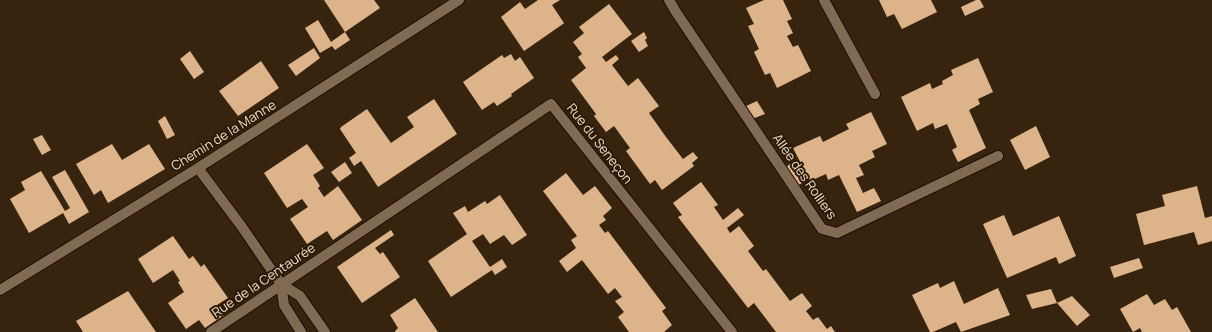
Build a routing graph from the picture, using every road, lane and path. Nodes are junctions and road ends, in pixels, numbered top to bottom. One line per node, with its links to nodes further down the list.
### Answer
1 (459, 0): 6 (street, Chemin de la Manne)
2 (669, 0): 5 (street, Allée des Rolliers)
3 (824, 0): 4 (street)
4 (875, 94)
5 (998, 156)
6 (198, 168): 8 (street); 9 (street, Chemin de la Manne)
7 (331, 252): 8 (street, Rue de la Centaurée); 13 (street, Rue du Seneçon)
8 (281, 284): 10 (street, Rue de la Centaurée); 11 (street); 12 (street)
9 (0, 290)
10 (211, 332)
11 (301, 332)
12 (325, 332)
13 (732, 332)

